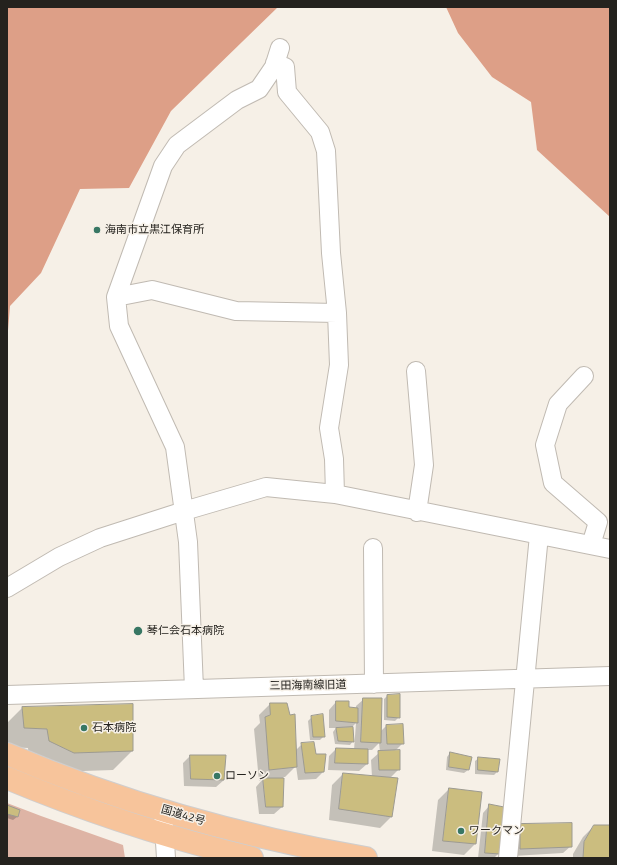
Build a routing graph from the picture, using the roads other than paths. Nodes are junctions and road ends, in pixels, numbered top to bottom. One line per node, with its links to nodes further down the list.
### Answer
1 (116, 297): 2 (street); 2 (street); 6 (street)
2 (337, 313): 5 (street)
3 (416, 371): 7 (street)
4 (584, 376): 9 (street)
5 (335, 494): 6 (street); 7 (street)
6 (184, 511): 12 (street); 16 (street)
7 (417, 512): 8 (street)
8 (539, 536): 9 (street); 14 (street)
9 (590, 546): 11 (street)
10 (373, 548): 15 (street)
11 (610, 549)
12 (7, 588)
13 (610, 676): 14 (street, 三田海南線旧道)
14 (525, 679): 15 (street, 三田海南線旧道); 26 (street)
15 (374, 684): 16 (street, 三田海南線旧道)
16 (194, 689): 17 (street, 三田海南線旧道)
17 (7, 695)
18 (7, 754): 20 (highway, 国道42号)
19 (7, 778): 21 (highway)
20 (164, 811): 21 (street); 22 (highway, 国道42号)
21 (165, 835): 23 (street); 24 (highway)
22 (307, 853): 25 (highway, 国道42号)
23 (166, 858)
24 (252, 858)
25 (366, 858)
26 (508, 858)

